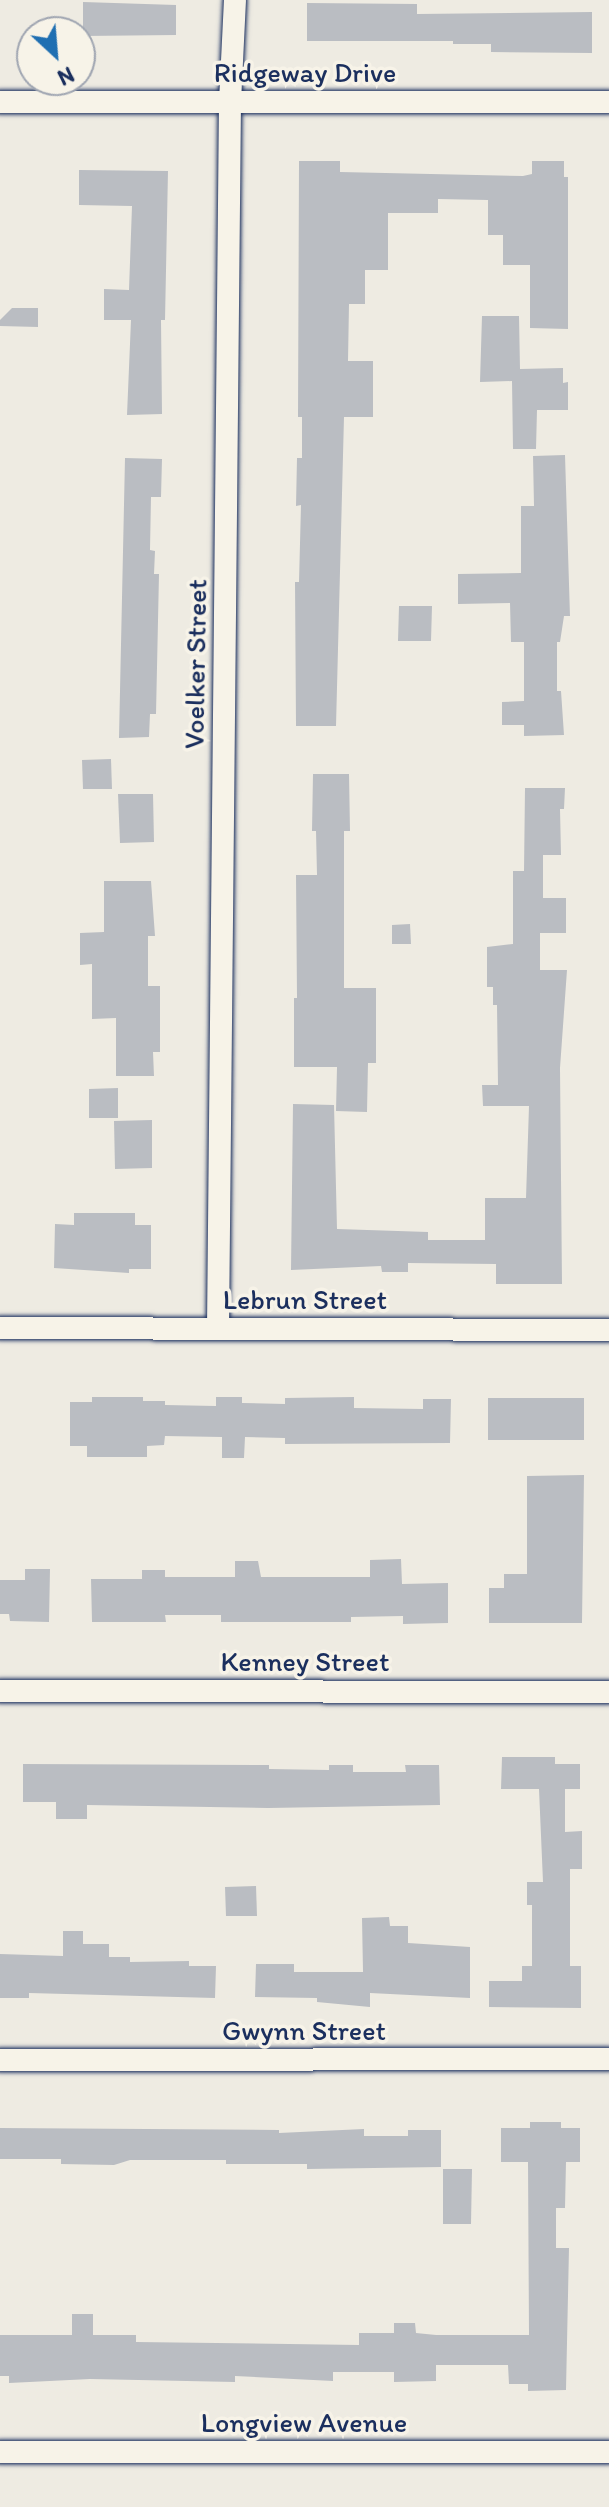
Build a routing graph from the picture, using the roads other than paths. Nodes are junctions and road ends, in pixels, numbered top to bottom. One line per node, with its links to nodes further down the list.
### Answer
1 (235, 0): 3 (street, Voelker Street)
2 (0, 102): 3 (street, Ridgeway Drive)
3 (230, 102): 4 (street, Ridgeway Drive); 6 (street, Voelker Street)
4 (609, 102)
5 (0, 1328): 6 (street, Lebrun Street)
6 (218, 1329): 7 (street, Lebrun Street)
7 (609, 1330)
8 (0, 1691): 9 (street, Kenney Street)
9 (609, 1692)
10 (609, 2059): 11 (street, Gwynn Street)
11 (0, 2060)
12 (0, 2452): 13 (street, Longview Avenue)
13 (609, 2452)

